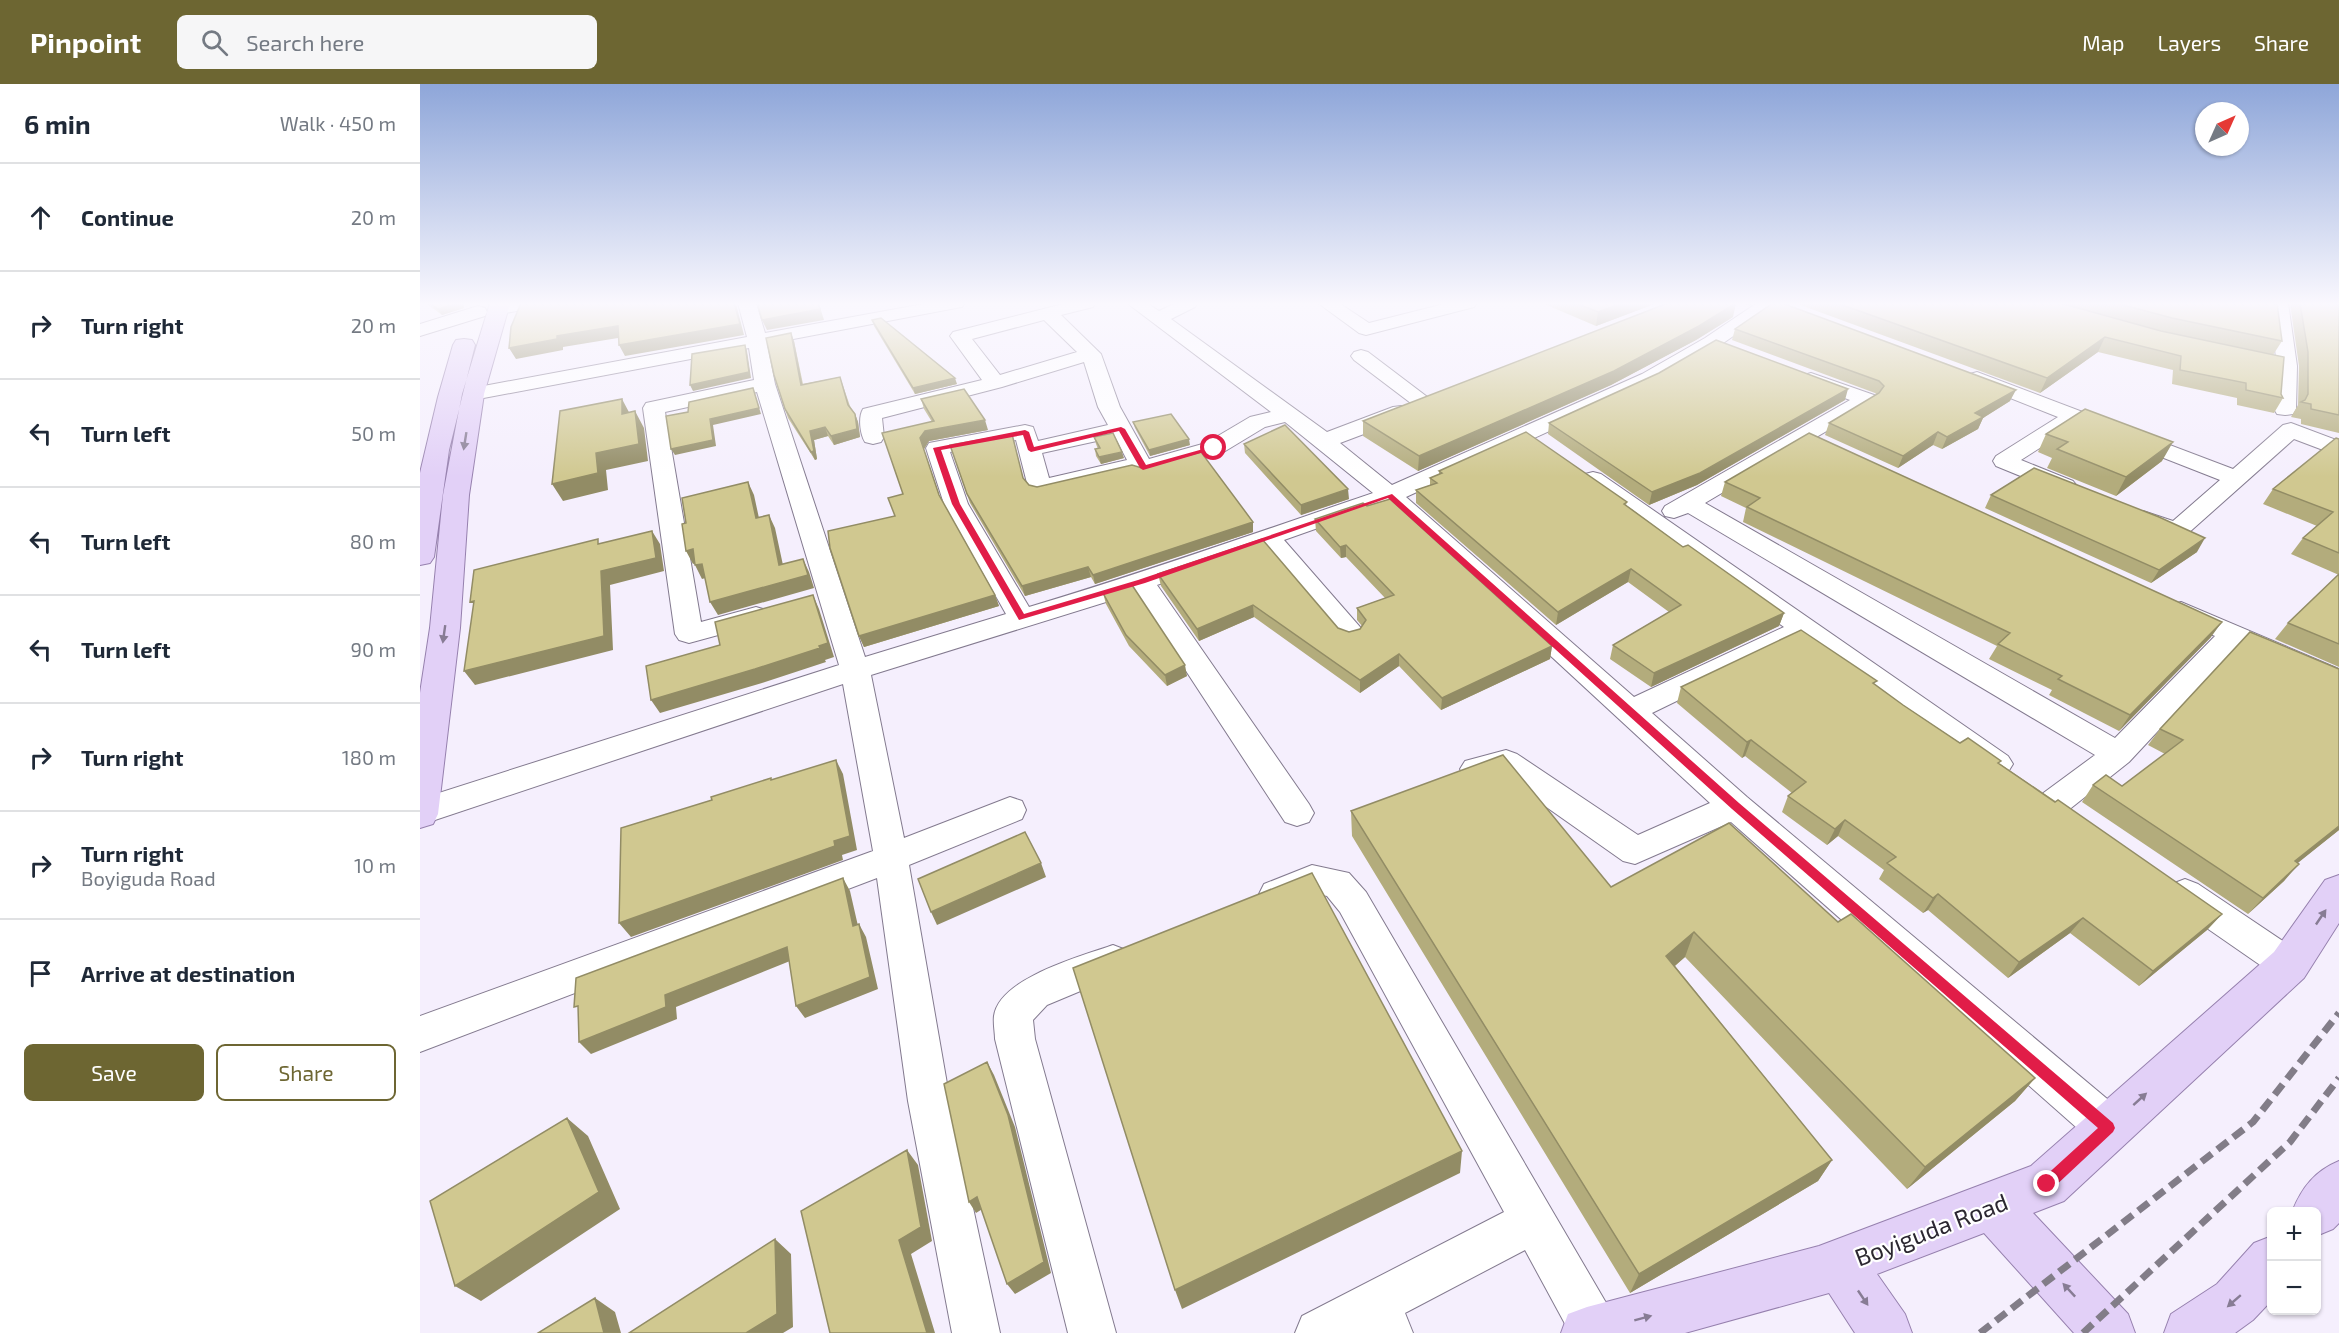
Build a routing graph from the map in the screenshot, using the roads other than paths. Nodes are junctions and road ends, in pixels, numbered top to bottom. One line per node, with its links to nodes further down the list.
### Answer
1 (459, 361): 34 (main road)
2 (479, 361): 18 (main road)
3 (646, 361): 18 (street)
4 (761, 361): 17 (street)
5 (978, 361): 16 (street)
6 (1067, 361): 16 (street)
7 (1093, 361): 24 (street)
8 (1215, 361): 22 (street)
9 (1368, 361): 20 (street)
10 (1688, 361): 25 (street)
11 (2265, 361): 13 (street)
12 (2286, 361): 13 (street)
13 (2287, 366): 21 (street)
14 (1790, 371): 35 (street)
15 (1961, 372): 23 (street)
16 (994, 383): 26 (street)
17 (765, 384): 42 (street); 47 (street)
18 (473, 394): 54 (main road, one-way to 54)
19 (1444, 395): 20 (street)
20 (1423, 403): 27 (street)
21 (2285, 409)
22 (1288, 415): 27 (street); 30 (street)
23 (2075, 416): 31 (street); 33 (street)
24 (1121, 429): 29 (street); 30 (street)
25 (1527, 433): 32 (street); 37 (street)
26 (873, 437)
27 (1324, 441): 32 (street)
28 (2339, 449): 31 (street)
29 (1031, 450): 30 (street); 43 (street)
30 (1140, 464)
31 (2237, 480): 36 (street)
32 (1389, 495): 38 (street); 49 (street)
33 (2090, 496)
34 (423, 503): 39 (main road)
35 (1688, 503): 37 (street); 50 (street)
36 (2122, 509)
37 (1654, 522): 44 (street)
38 (1267, 536): 40 (street); 45 (street)
39 (420, 557)
40 (1142, 582): 43 (street); 55 (street)
41 (2158, 600): 46 (street)
42 (777, 610)
43 (1022, 618): 47 (street)
44 (1804, 628): 49 (street); 50 (street)
45 (1350, 633)
46 (2233, 634): 48 (street); 50 (street)
47 (855, 670): 54 (street); 56 (street)
48 (2339, 680)
49 (1629, 712): 52 (street)
50 (2118, 754)
51 (1452, 775): 52 (street)
52 (1735, 806): 63 (street)
53 (1010, 810): 56 (street)
54 (420, 813)
55 (1297, 813)
56 (891, 858): 62 (street); 72 (street)
57 (2161, 878): 61 (street)
58 (2339, 891): 61 (main road, Boyiguda Road, one-way to 58)
59 (1248, 906): 67 (street)
60 (1140, 950): 73 (street)
61 (2289, 965): 63 (main road, Boyiguda Road, one-way to 61)
62 (420, 1034)
63 (2109, 1128): 65 (main road, Boyiguda Road)
64 (2339, 1185): 66 (main road)
65 (1992, 1205): 68 (main road, Boyiguda Road); 76 (main road, one-way to 65)
66 (2320, 1207)
67 (1533, 1221): 70 (street); 71 (street)
68 (1840, 1264): 71 (main road, Boyiguda Road, one-way to 68); 75 (main road, one-way to 75)
69 (2267, 1266): 77 (main road, one-way to 77)
70 (1382, 1318): 74 (street)
71 (1591, 1332)
72 (976, 1333)
73 (1092, 1333)
74 (1319, 1333)
75 (1886, 1333)
76 (2109, 1333)
77 (2190, 1333)

